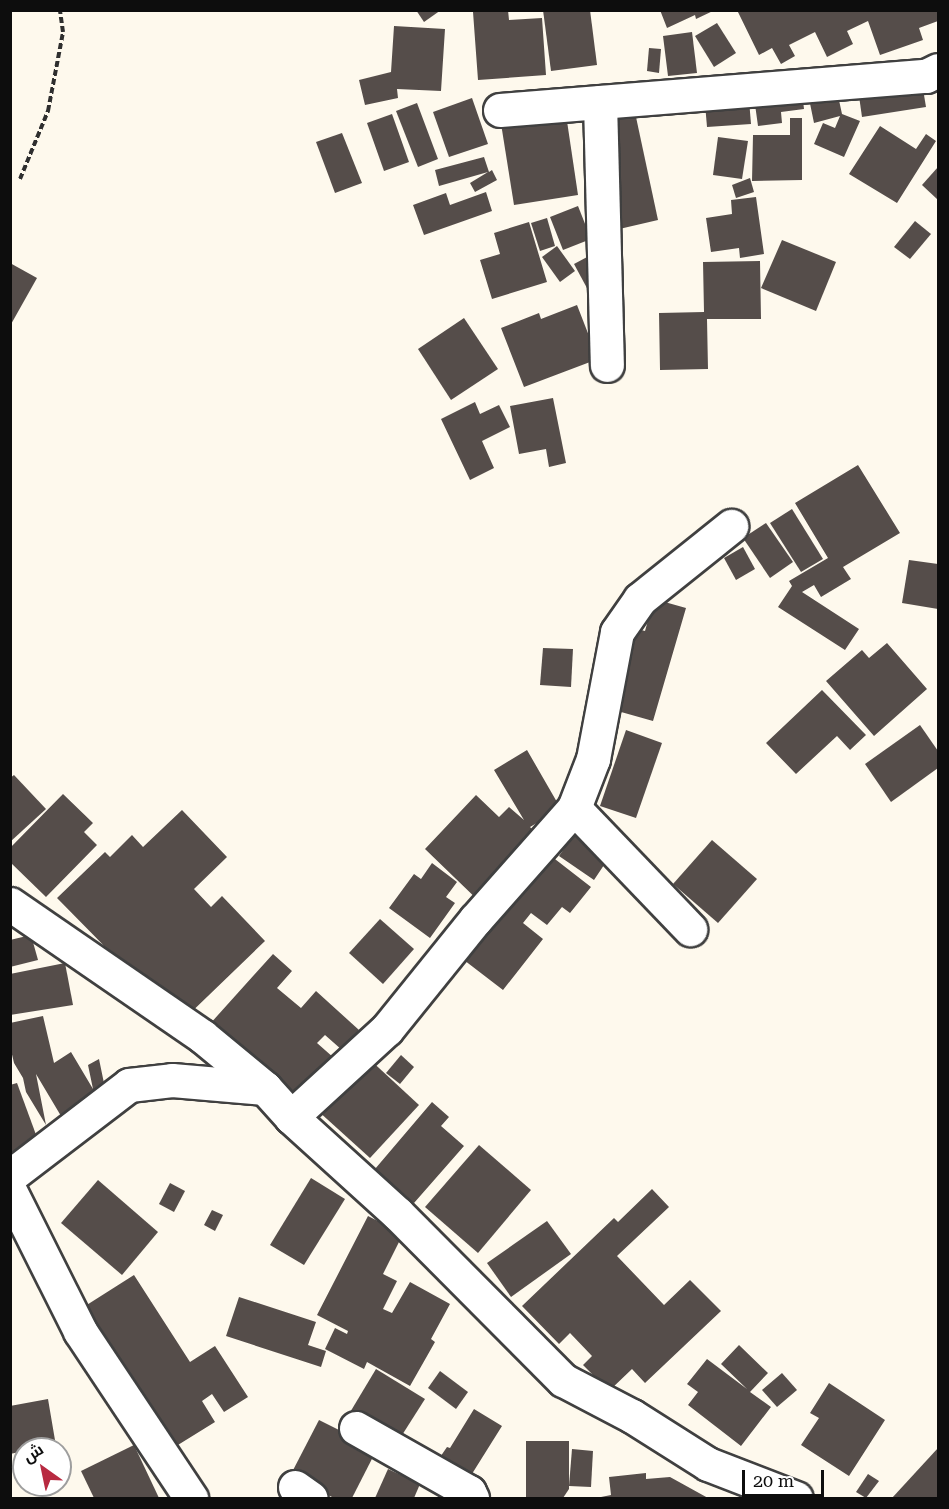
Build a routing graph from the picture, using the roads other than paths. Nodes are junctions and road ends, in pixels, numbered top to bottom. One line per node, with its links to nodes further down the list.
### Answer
1 (939, 70): 2 (street)
2 (600, 102): 3 (street); 4 (street)
3 (500, 110)
4 (607, 365)
5 (731, 526): 6 (street)
6 (574, 808): 10 (street); 12 (street)
7 (10, 883): 9 (street)
8 (10, 904): 9 (street)
9 (44, 927): 11 (street)
10 (690, 928)
11 (265, 1088): 12 (street); 13 (street)
12 (291, 1117): 18 (street)
13 (10, 1176)
14 (10, 1191): 16 (street)
15 (356, 1428): 17 (street)
16 (191, 1498)
17 (472, 1498)
18 (796, 1498)

